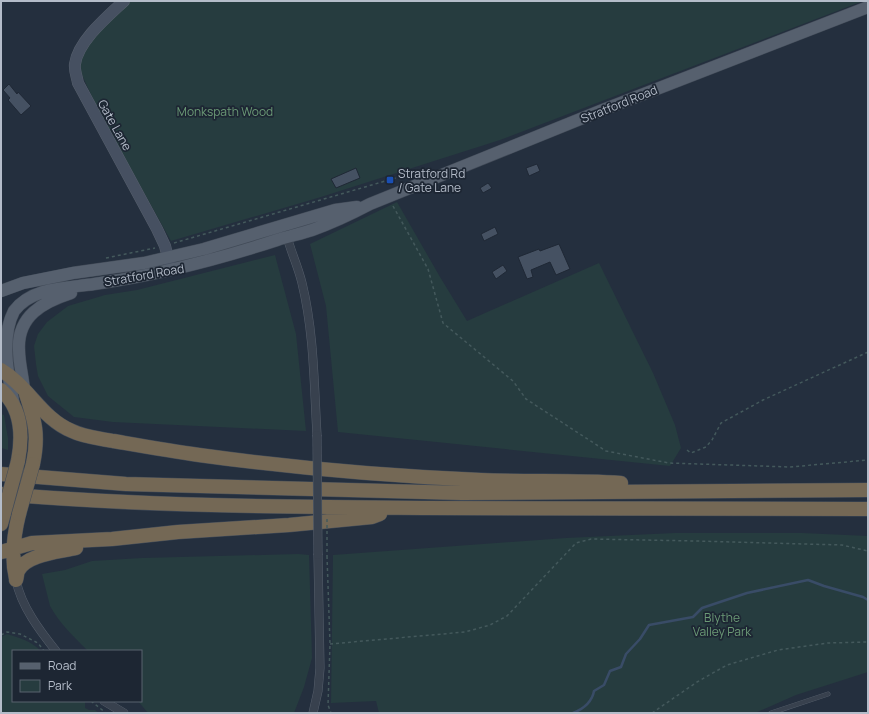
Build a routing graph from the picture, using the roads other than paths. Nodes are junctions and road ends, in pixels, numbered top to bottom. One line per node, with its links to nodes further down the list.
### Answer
1 (124, 1): 6 (street, Gate Lane)
2 (868, 7): 3 (main road, Stratford Road)
3 (370, 204): 4 (main road, Stratford Road); 5 (main road, Stratford Road)
4 (285, 225): 5 (street); 6 (main road, Stratford Road)
5 (287, 237): 7 (main road, Stratford Road); 28 (street, bridge)
6 (167, 252): 7 (street, Gate Lane); 9 (main road, Stratford Road)
7 (171, 270): 8 (main road, Stratford Road)
8 (120, 280): 10 (main road, Stratford Road); 12 (main road)
9 (1, 291)
10 (4, 372): 12 (highway); 13 (main road, Stratford Road)
11 (1, 390): 13 (highway)
12 (24, 390): 15 (highway); 22 (highway, bridge)
13 (15, 408): 20 (highway, bridge)
14 (1, 474): 15 (highway)
15 (716, 490): 16 (highway)
16 (868, 490)
17 (1, 494): 18 (highway)
18 (398, 508): 19 (highway); 21 (highway)
19 (868, 509)
20 (2, 519)
21 (112, 539): 22 (highway); 23 (highway)
22 (7, 550): 23 (highway)
23 (16, 580): 24 (street)
24 (55, 650)
25 (828, 694): 29 (lane)
26 (106, 702): 27 (street)
27 (124, 713)
28 (312, 713)
29 (771, 713)

